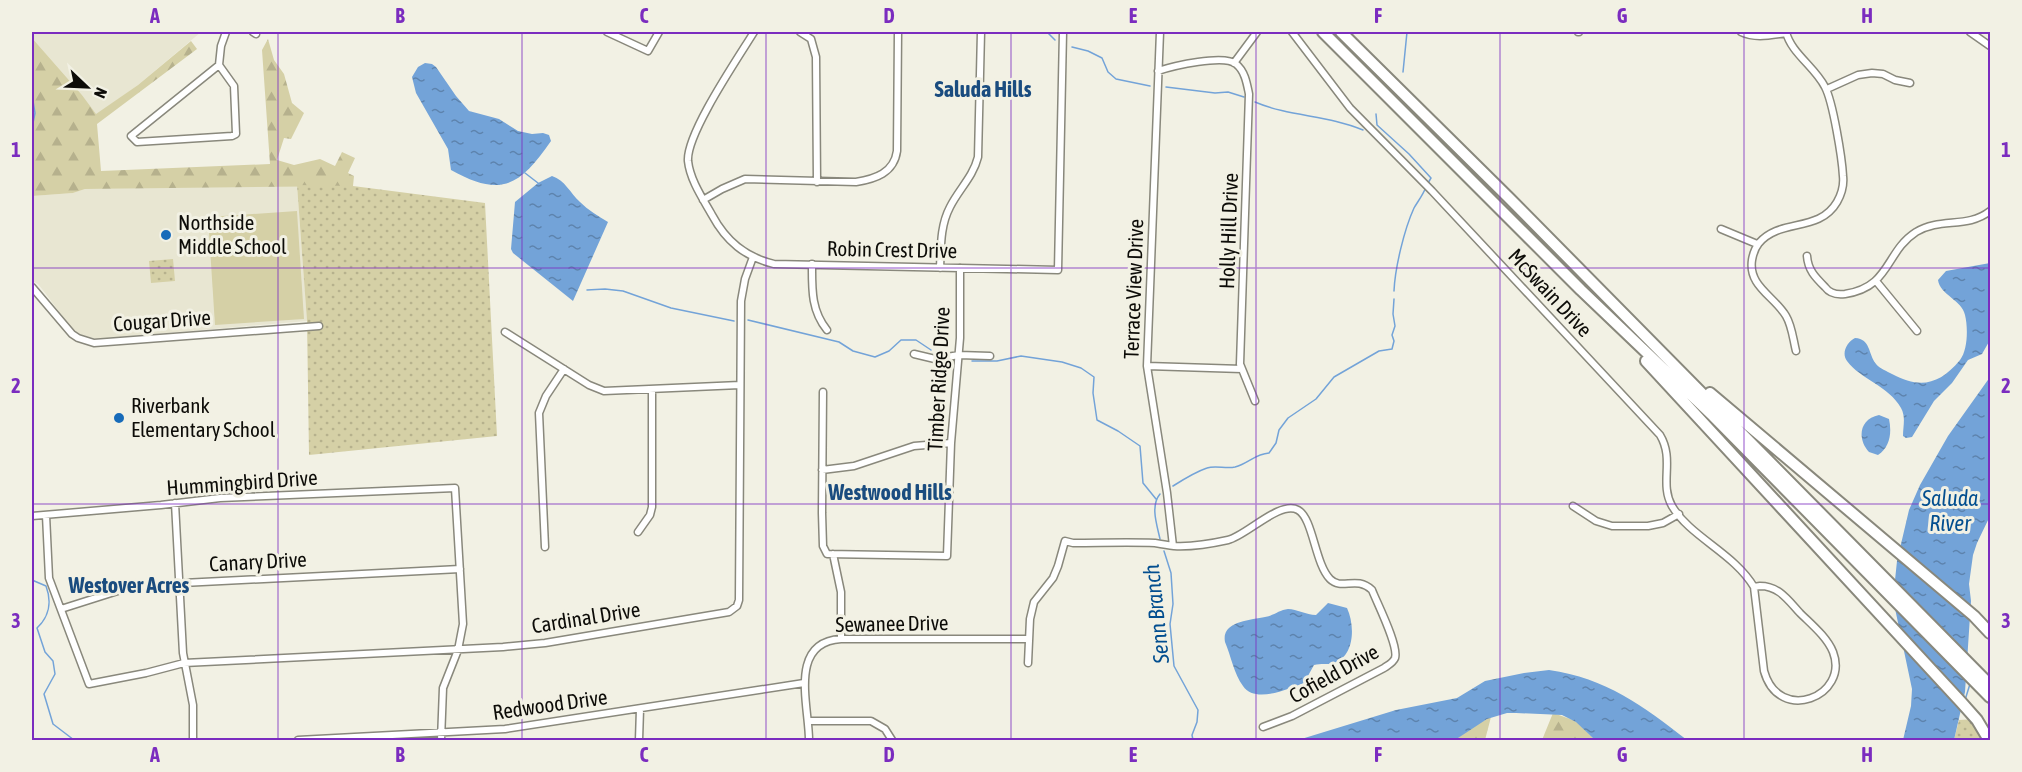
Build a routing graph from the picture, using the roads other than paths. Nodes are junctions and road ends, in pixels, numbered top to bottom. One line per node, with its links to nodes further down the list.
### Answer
1 (226, 32): 21 (street)
2 (606, 32): 3 (street)
3 (659, 32)
4 (754, 32): 26 (street, Robin Crest Drive)
5 (800, 32): 25 (street)
6 (898, 32): 25 (street)
7 (981, 32): 33 (street)
8 (1063, 32): 34 (street, Robin Crest Drive)
9 (1160, 32): 22 (street, Terrace View Drive)
10 (1257, 32): 20 (street)
11 (1292, 32): 58 (street, McSwain Drive)
12 (1323, 32): 37 (highway)
13 (1341, 32): 19 (highway)
14 (1352, 32): 19 (highway)
15 (1741, 32): 16 (street)
16 (1786, 32): 24 (street)
17 (1970, 32): 18 (street)
18 (1990, 46)
19 (1357, 48): 38 (highway)
20 (1234, 63): 22 (street); 49 (street, Holly Hill Drive)
21 (219, 65): 21 (street)
22 (1158, 71): 47 (street, Terrace View Drive)
23 (1910, 83): 24 (street)
24 (1827, 89): 29 (street)
25 (817, 182): 26 (street)
26 (703, 200): 31 (street, Robin Crest Drive)
27 (1990, 211): 35 (street)
28 (1721, 229): 29 (street)
29 (1757, 244): 43 (street)
30 (1807, 256): 35 (street)
31 (753, 257): 32 (street, Robin Crest Drive); 50 (street, Cardinal Drive)
32 (812, 264): 33 (street, Robin Crest Drive); 40 (street)
33 (940, 268): 34 (street, Robin Crest Drive)
34 (960, 268): 45 (street, Timber Ridge Drive)
35 (1876, 280): 41 (street)
36 (32, 287): 39 (street, Cougar Drive)
37 (1581, 290): 77 (highway); 87 (highway)
38 (1628, 318): 69 (highway); 76 (highway)
39 (319, 326)
40 (827, 330)
41 (1917, 331)
42 (505, 332): 48 (street)
43 (1796, 351)
44 (914, 354): 45 (street)
45 (959, 355): 46 (street); 54 (street, Timber Ridge Drive)
46 (990, 356)
47 (1147, 366): 49 (street); 62 (street, Terrace View Drive)
48 (564, 369): 51 (street); 63 (street)
49 (1242, 369): 53 (street, Holly Hill Drive)
50 (740, 385): 51 (street); 72 (street, Cardinal Drive)
51 (652, 389): 61 (street)
52 (823, 392): 55 (street)
53 (1255, 401)
54 (951, 443): 55 (street); 64 (street, Timber Ridge Drive)
55 (822, 470): 64 (street)
56 (175, 503): 59 (street, Hummingbird Drive); 65 (street, Hummingbird Drive); 66 (street)
57 (1573, 506): 58 (street)
58 (1679, 514): 67 (street, McSwain Drive)
59 (46, 515): 60 (street, Hummingbird Drive); 68 (street)
60 (32, 516)
61 (638, 532)
62 (1173, 546): 71 (street, Cofield Drive); 80 (street, Cofield Drive)
63 (545, 547)
64 (833, 554): 70 (street)
65 (460, 569): 66 (street, Canary Drive); 72 (street)
66 (178, 583): 68 (street, Canary Drive); 73 (street)
67 (1754, 587): 67 (street)
68 (61, 609): 73 (street, Cardinal Drive)
69 (1990, 633)
70 (841, 639): 71 (street, Sewanee Drive); 75 (street, Sewanee Drive)
71 (1029, 639): 74 (street)
72 (458, 650): 73 (street, Cardinal Drive); 81 (street)
73 (184, 663): 82 (street)
74 (1028, 663)
75 (804, 683): 78 (street, Redwood Drive); 79 (street, Sewanee Drive)
76 (1990, 685)
77 (1990, 697)
78 (639, 709): 81 (street, Redwood Drive); 84 (street)
79 (809, 721): 85 (street, Sewanee Drive); 86 (street)
80 (1263, 727)
81 (441, 737): 83 (street, Redwood Drive)
82 (193, 741)
83 (298, 741)
84 (639, 741)
85 (809, 741)
86 (892, 741)
87 (1989, 741)

